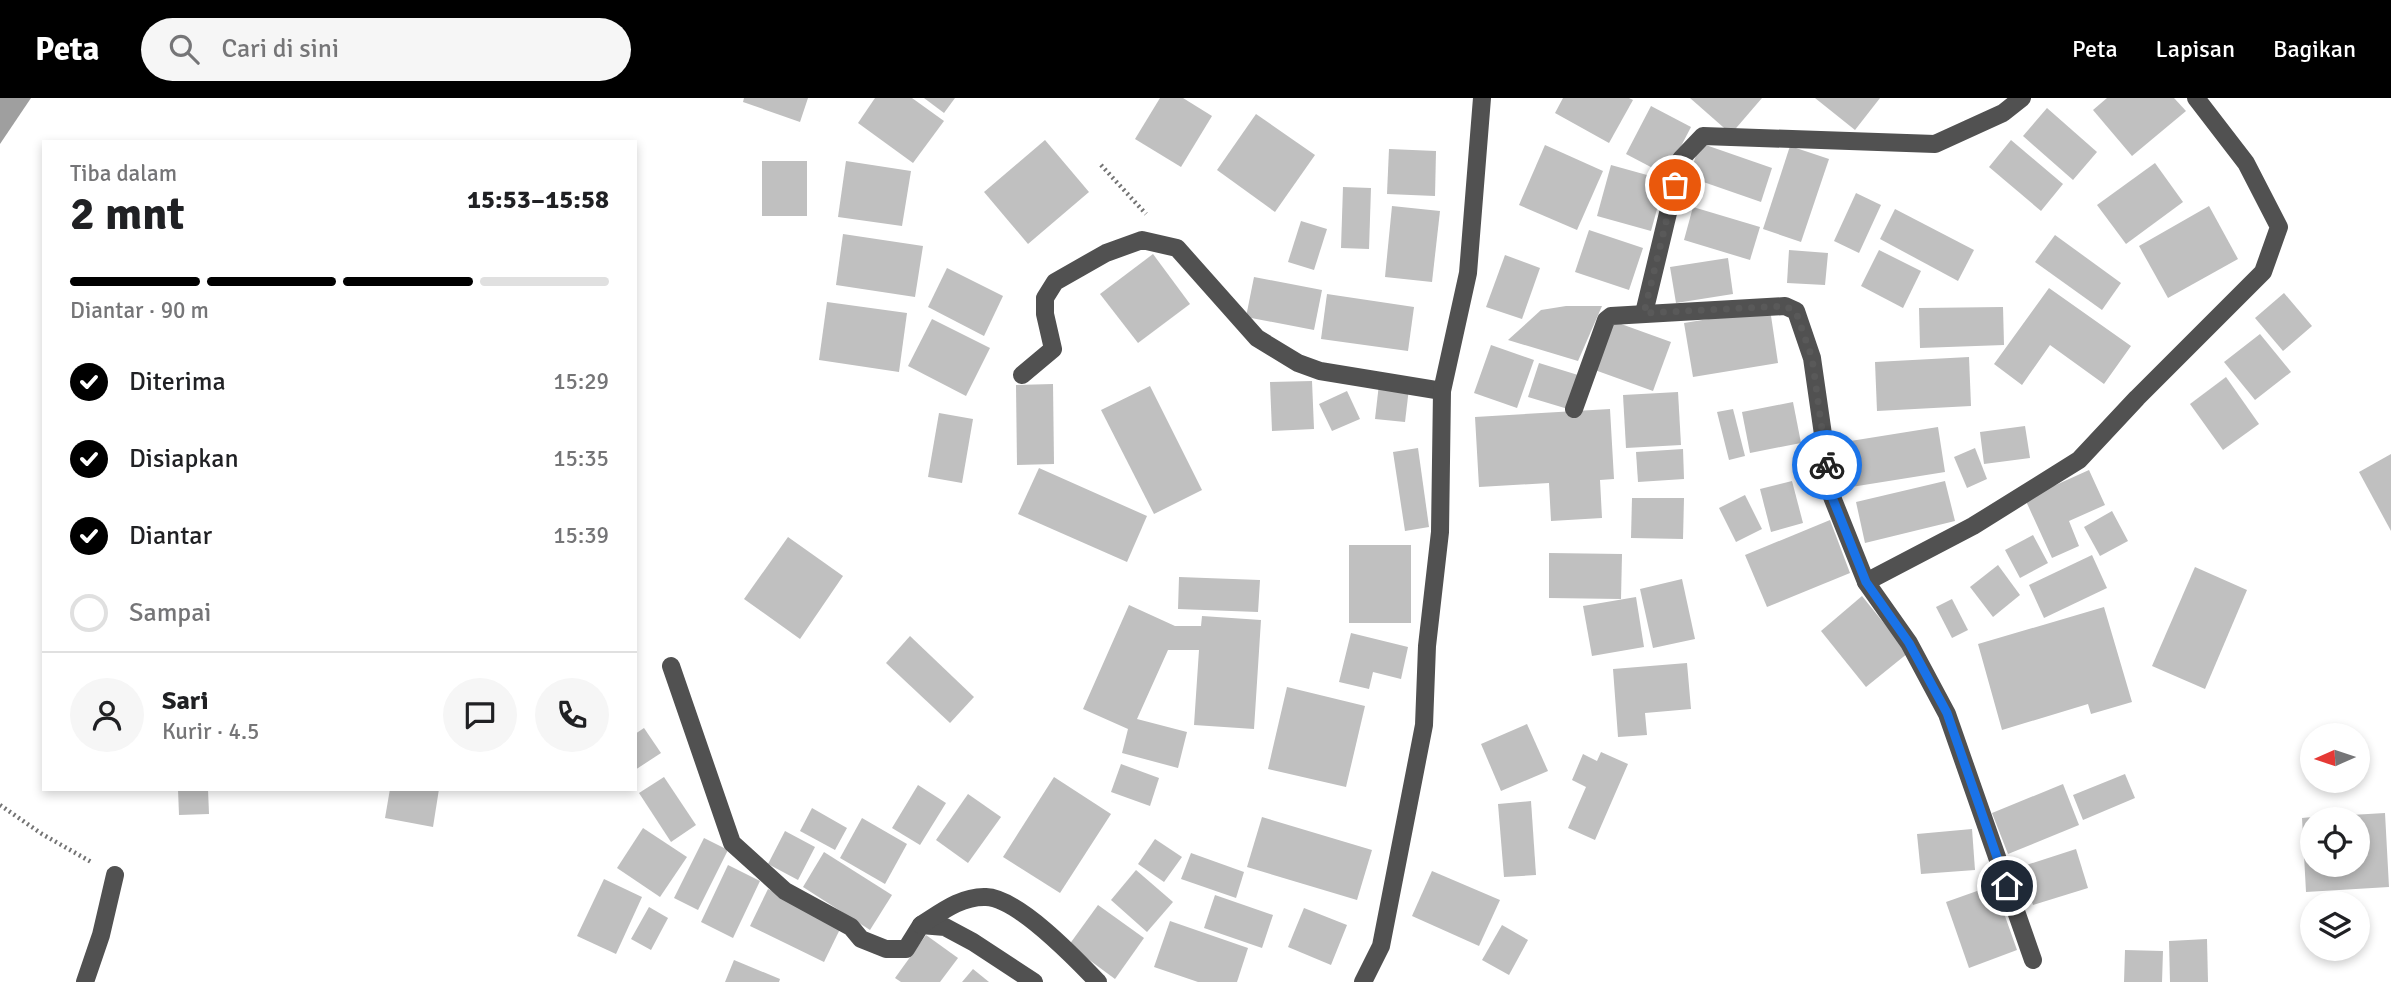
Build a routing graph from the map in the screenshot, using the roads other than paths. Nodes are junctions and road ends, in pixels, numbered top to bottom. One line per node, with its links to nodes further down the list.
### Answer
1 (1482, 98): 6 (street)
2 (2022, 98): 4 (street)
3 (2196, 98): 8 (street)
4 (1644, 313): 7 (street); 8 (street)
5 (1022, 375): 6 (street)
6 (1442, 391): 16 (street)
7 (1574, 409)
8 (1866, 582): 12 (street)
9 (671, 666): 11 (street)
10 (115, 875): 13 (street)
11 (921, 925): 14 (street); 15 (street)
12 (2033, 960)
13 (85, 982)
14 (1034, 982)
15 (1097, 982)
16 (1363, 982)

